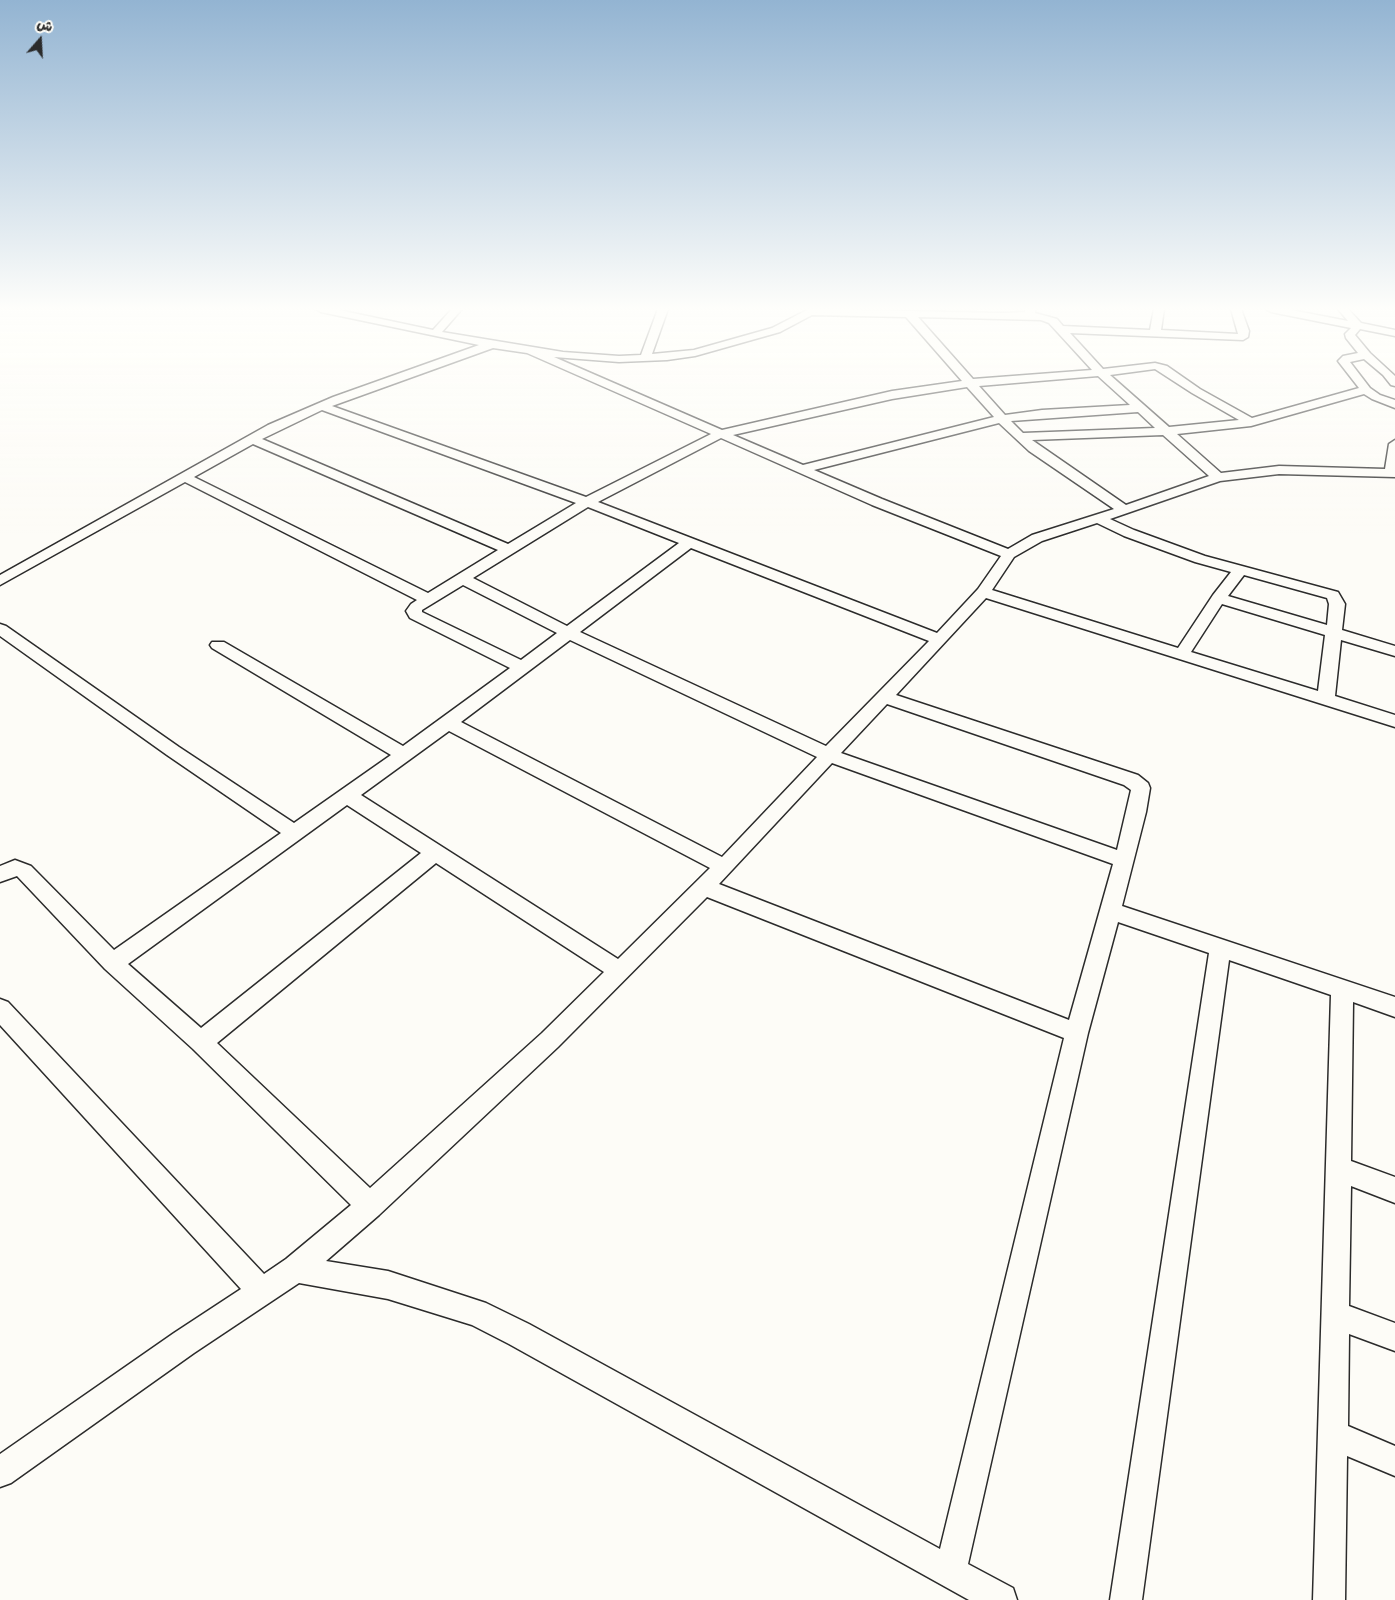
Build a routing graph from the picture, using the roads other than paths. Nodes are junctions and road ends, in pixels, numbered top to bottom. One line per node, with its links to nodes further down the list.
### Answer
1 (971, 383): 12 (street)
2 (384, 384): 10 (street)
3 (605, 384): 15 (street)
4 (967, 384): 15 (street)
5 (1113, 384): 11 (street)
6 (1185, 384): 13 (street)
7 (1361, 384): 8 (street)
8 (1366, 390): 9 (street); 13 (street)
9 (1395, 404)
10 (322, 406): 17 (street); 23 (street)
11 (1140, 408): 12 (street); 14 (street)
12 (1001, 419): 16 (street); 19 (street)
13 (1251, 422): 14 (street)
14 (1166, 431): 16 (street); 22 (street)
15 (720, 434): 19 (street); 23 (street)
16 (1021, 437): 24 (street)
17 (253, 438): 21 (street); 27 (street)
18 (1395, 444): 20 (street)
19 (802, 469): 28 (street)
20 (1393, 473): 22 (street)
21 (184, 477): 31 (street); 34 (street)
22 (1218, 477): 24 (street)
23 (587, 502): 26 (street); 27 (street)
24 (1126, 510): 25 (street)
25 (1099, 519): 28 (street); 29 (street)
26 (690, 542): 37 (street); 38 (street)
27 (509, 550): 30 (street)
28 (1009, 554): 32 (street)
29 (1240, 571): 33 (street); 36 (street)
30 (461, 578): 34 (street); 37 (street)
31 (0, 581)
32 (982, 592): 38 (street); 41 (street)
33 (1218, 598): 36 (street); 41 (street)
34 (427, 599): 42 (street)
35 (0, 629): 50 (street)
36 (1334, 632): 40 (street); 44 (street)
37 (569, 633): 42 (street); 48 (street)
38 (938, 639): 43 (street)
39 (218, 645): 47 (street)
40 (1395, 652)
41 (1182, 654): 44 (street)
42 (523, 668): 46 (street)
43 (884, 697): 48 (street); 52 (street)
44 (1326, 699): 45 (street)
45 (1395, 721)
46 (448, 723): 47 (street); 53 (street)
47 (404, 755): 49 (street)
48 (829, 755): 52 (street); 53 (street)
49 (348, 796): 50 (street); 51 (street)
50 (295, 833): 58 (street)
51 (436, 852): 59 (street); 64 (street)
52 (1123, 860): 56 (street)
53 (725, 867): 55 (street)
54 (0, 874): 58 (street)
55 (704, 887): 59 (street); 63 (street)
56 (1111, 911): 57 (street); 63 (street)
57 (1220, 948): 60 (street); 77 (street)
58 (113, 962): 64 (street)
59 (620, 971): 67 (street)
60 (1342, 989): 61 (street); 65 (street)
61 (1395, 1007)
62 (0, 1009): 69 (street)
63 (1077, 1033): 75 (street)
64 (201, 1042): 67 (street)
65 (1338, 1169): 66 (street); 70 (street)
66 (1395, 1190)
67 (370, 1206): 68 (street)
68 (296, 1269): 69 (street); 75 (street)
69 (262, 1292): 74 (street)
70 (1335, 1315): 71 (street); 72 (street)
71 (1395, 1337)
72 (1332, 1434): 73 (street); 78 (street)
73 (1395, 1462)
74 (0, 1472)
75 (950, 1572): 76 (street)
76 (1001, 1600)
77 (1126, 1600)
78 (1329, 1600)

